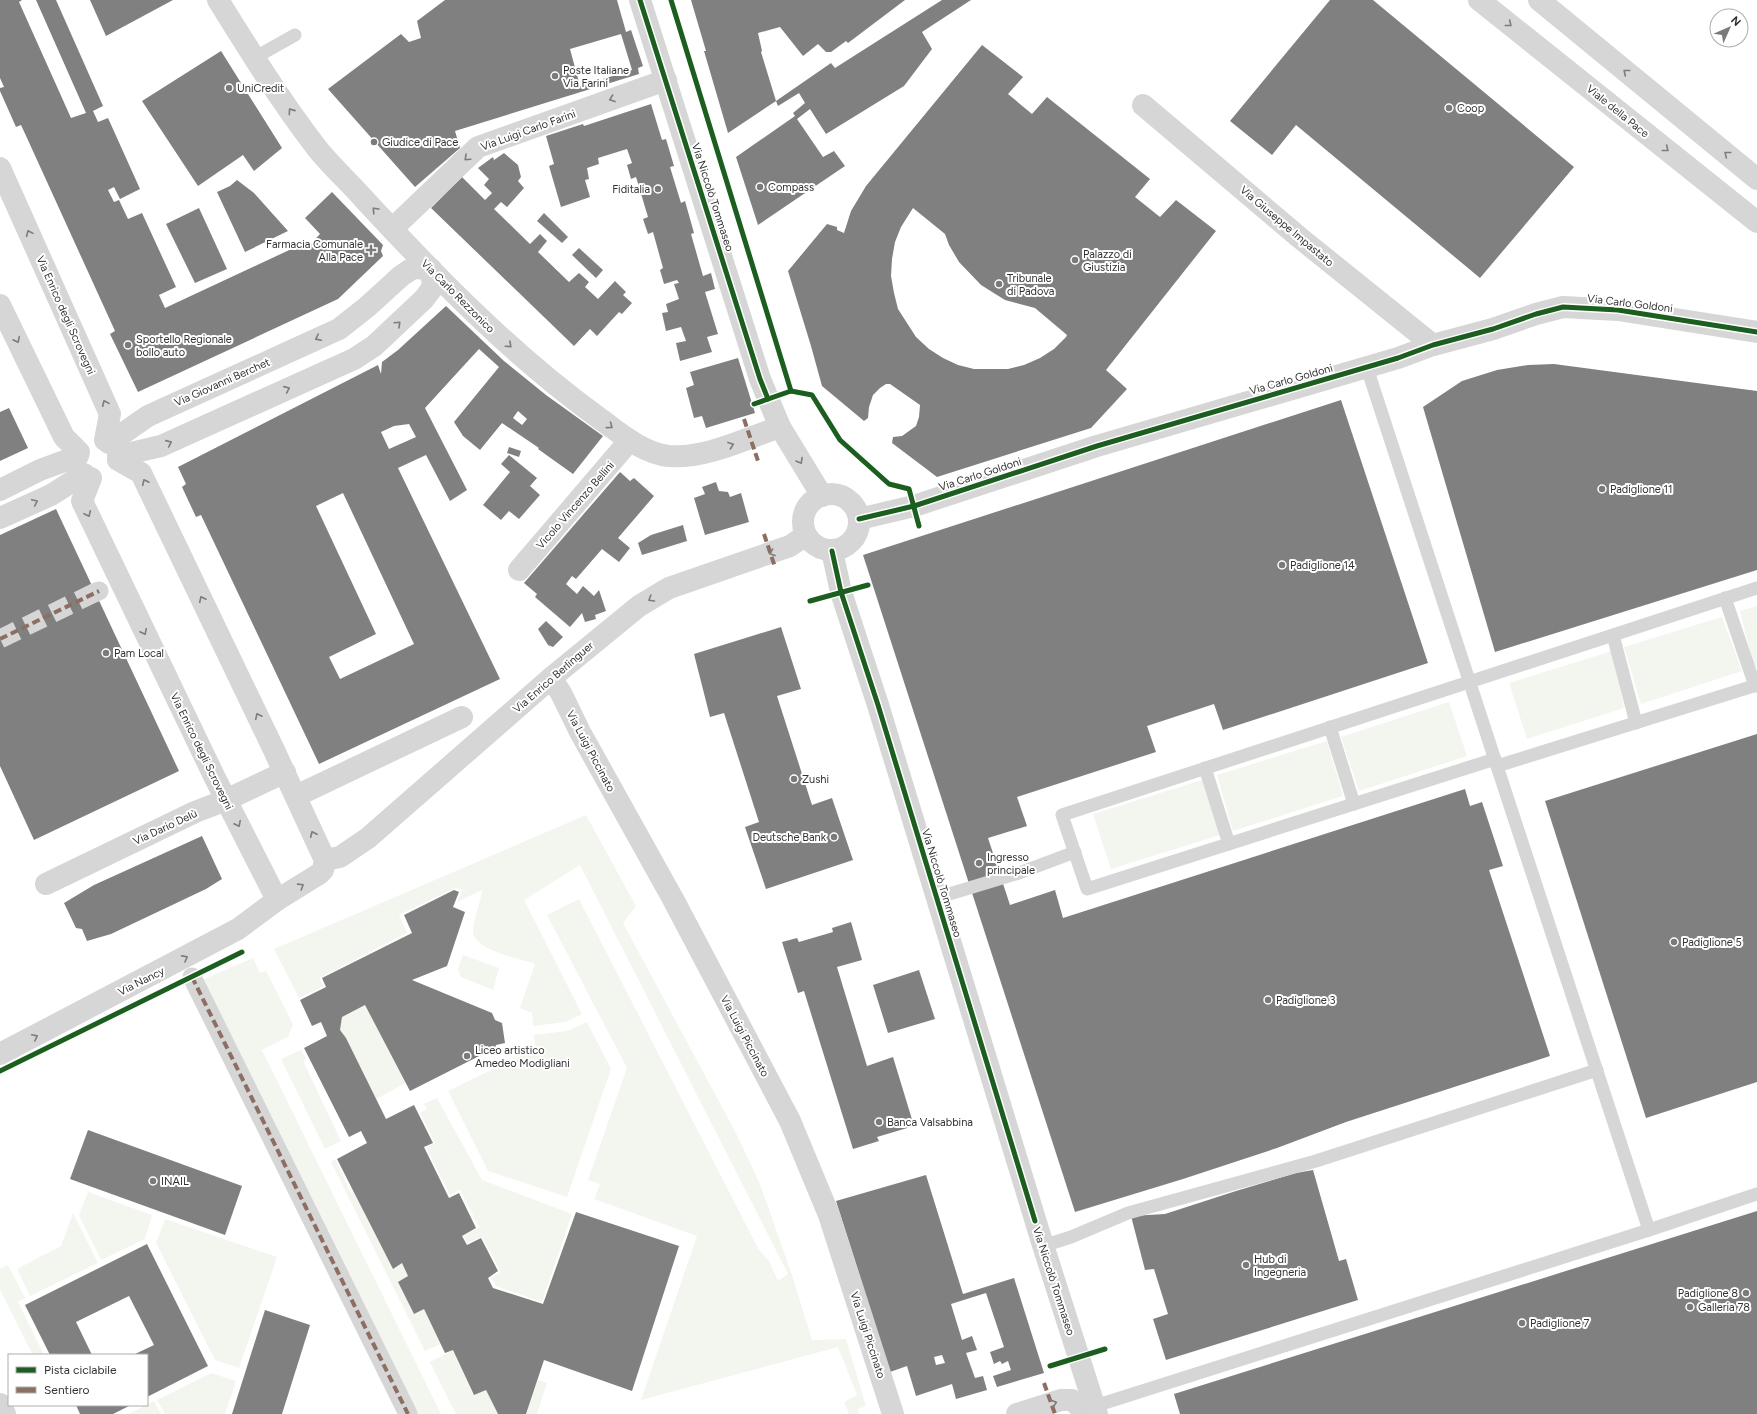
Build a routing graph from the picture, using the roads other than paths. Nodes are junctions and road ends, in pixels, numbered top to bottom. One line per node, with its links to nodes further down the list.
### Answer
1 (218, 0): 6 (street, Via Carlo Rezzonico)
2 (640, 0): 7 (street, Via Niccolò Tommaseo)
3 (1479, 0): 12 (street, Viale della Pace, one-way to 12)
4 (1538, 0): 10 (street, one-way to 4)
5 (295, 35): 6 (lane)
6 (254, 58): 13 (street, Via Carlo Rezzonico, one-way to 6)
7 (666, 80): 13 (street, Via Luigi Carlo Farini, one-way to 13); 23 (street, Via Niccolò Tommaseo)
8 (1143, 105): 20 (street, Via Giuseppe Impastato)
9 (0, 168): 11 (street, Via Enrico degli Scrovegni)
10 (1757, 179)
11 (5, 194): 25 (street, Via Enrico degli Scrovegni, one-way to 11)
12 (1757, 222)
13 (392, 229): 14 (street, Via Carlo Rezzonico)
14 (431, 268): 17 (street, Via Giovanni Berchet); 21 (street, one-way to 14); 24 (street, Via Carlo Rezzonico, one-way to 24)
15 (0, 305): 26 (street, one-way to 26)
16 (1757, 326): 18 (street, Via Carlo Goldoni)
17 (339, 329): 21 (street); 25 (street, Via Giovanni Berchet, one-way to 25)
18 (1733, 329): 19 (street, Via Carlo Goldoni); 20 (street, Via Carlo Goldoni)
19 (1757, 332)
20 (1433, 346): 22 (street, Via Carlo Goldoni)
21 (354, 359): 25 (street, one-way to 21)
22 (1367, 368): 30 (street, Via Carlo Goldoni); 38 (lane)
23 (780, 427): 24 (street, Via Carlo Rezzonico, one-way to 23); 28 (street, Via Niccolò Tommaseo, one-way to 28)
24 (630, 440): 33 (street, Vicolo Vincenzo Bellini)
25 (112, 450): 26 (street, Via Enrico degli Scrovegni); 26 (street, Via Enrico degli Scrovegni); 45 (street, one-way to 25)
26 (83, 465): 27 (street); 29 (street, one-way to 26); 47 (street, Via Enrico degli Scrovegni, one-way to 47)
27 (0, 490)
28 (822, 496): 30 (street); 31 (street)
29 (0, 518)
30 (859, 519): 32 (street)
31 (806, 535): 32 (street); 37 (street, Via Enrico Berlinguer, one-way to 37)
32 (832, 550): 53 (street, Via Niccolò Tommaseo)
33 (519, 570)
34 (1757, 588): 35 (lane)
35 (1725, 598): 36 (lane); 39 (lane)
36 (1613, 635): 38 (lane); 41 (lane)
37 (551, 678): 51 (street, Via Enrico Berlinguer); 65 (street, Via Luigi Piccinato)
38 (1469, 682): 42 (lane); 43 (lane)
39 (1756, 685): 41 (lane)
40 (462, 717): 46 (street)
41 (1636, 723): 43 (lane)
42 (1330, 727): 44 (lane); 48 (lane)
43 (1496, 763): 48 (lane); 57 (lane)
44 (1205, 768): 49 (lane); 50 (lane)
45 (285, 772): 46 (street); 47 (street, Via Dario Delù)
46 (296, 796): 51 (street, one-way to 46)
47 (226, 800): 52 (street, Via Dario Delù); 54 (street, Via Enrico degli Scrovegni, one-way to 54)
48 (1354, 804): 49 (lane)
49 (1229, 844): 50 (lane)
50 (1075, 852): 53 (lane)
51 (325, 860): 54 (street, one-way to 51)
52 (46, 884)
53 (936, 898): 60 (street, Via Niccolò Tommaseo)
54 (277, 900): 56 (street, Via Nancy, one-way to 54)
55 (192, 977): 64 (street)
56 (0, 1054)
57 (1596, 1070): 59 (lane); 60 (lane)
58 (1757, 1194): 59 (lane)
59 (1649, 1230): 62 (lane)
60 (1043, 1246): 62 (street, Via Niccolò Tommaseo)
61 (0, 1404): 63 (street)
62 (1093, 1411): 66 (street, one-way to 62)
63 (5, 1414)
64 (408, 1414)
65 (893, 1414)
66 (1017, 1414)

